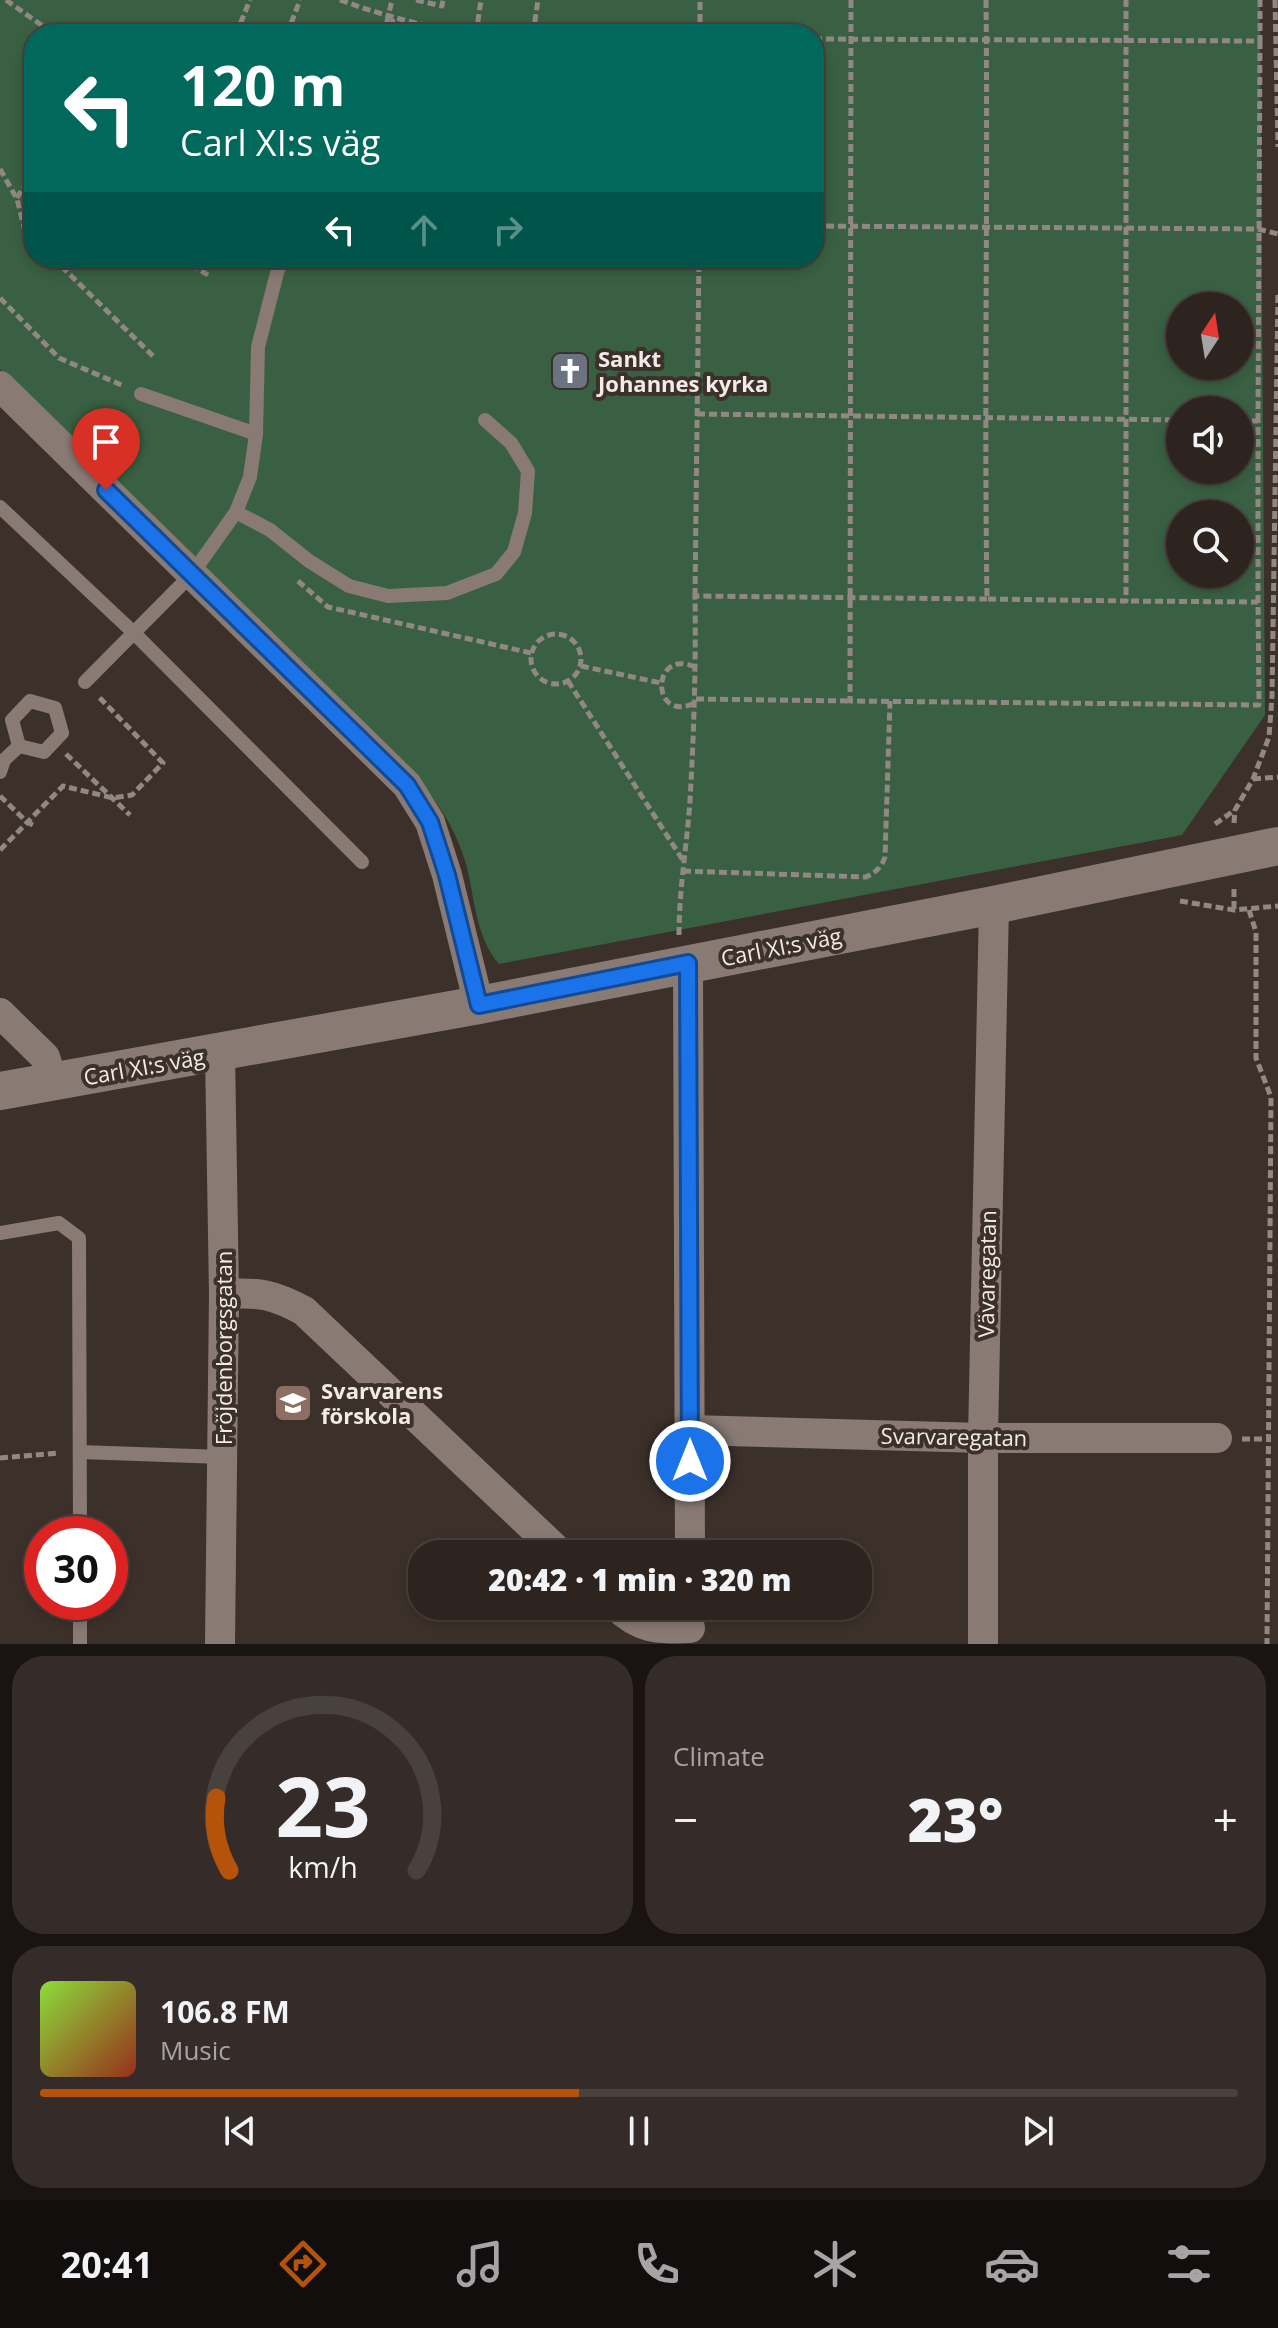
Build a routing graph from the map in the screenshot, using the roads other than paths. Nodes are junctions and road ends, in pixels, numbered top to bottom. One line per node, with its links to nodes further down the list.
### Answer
1 (279, 268): 5 (lane)
2 (0, 386): 8 (street)
3 (141, 394): 5 (lane)
4 (485, 420): 7 (lane)
5 (256, 434): 7 (lane)
6 (0, 507): 9 (lane)
7 (236, 512): 8 (lane)
8 (192, 574): 9 (lane); 17 (street)
9 (134, 633): 10 (lane); 14 (lane)
10 (85, 682)
11 (19, 746): 11 (lane); 12 (lane)
12 (1, 765)
13 (1278, 846): 15 (street, Carl XI:s väg)
14 (362, 862)
15 (994, 905): 16 (street, Carl XI:s väg); 25 (street, Vävaregatan)
16 (684, 952): 17 (street, Carl XI:s väg); 24 (street)
17 (479, 1005): 19 (street, Carl XI:s väg)
18 (0, 1013): 20 (street)
19 (220, 1053): 20 (street, Carl XI:s väg); 23 (street, Fröjdenborgsgatan)
20 (53, 1082): 21 (street, Carl XI:s väg)
21 (0, 1091)
22 (0, 1233): 27 (lane)
23 (224, 1294): 28 (street, Fröjdenborgsgatan); 30 (street)
24 (690, 1430): 25 (street, Svarvaregatan); 31 (street)
25 (983, 1438): 26 (street, Svarvaregatan); 37 (street, Vävaregatan)
26 (1217, 1438)
27 (80, 1452): 28 (lane); 29 (lane)
28 (222, 1457): 36 (street, Fröjdenborgsgatan)
29 (80, 1516)
30 (546, 1540)
31 (690, 1540)
32 (80, 1620): 35 (lane)
33 (634, 1620): 34 (street)
34 (690, 1626)
35 (80, 1644)
36 (220, 1644)
37 (983, 1644)

